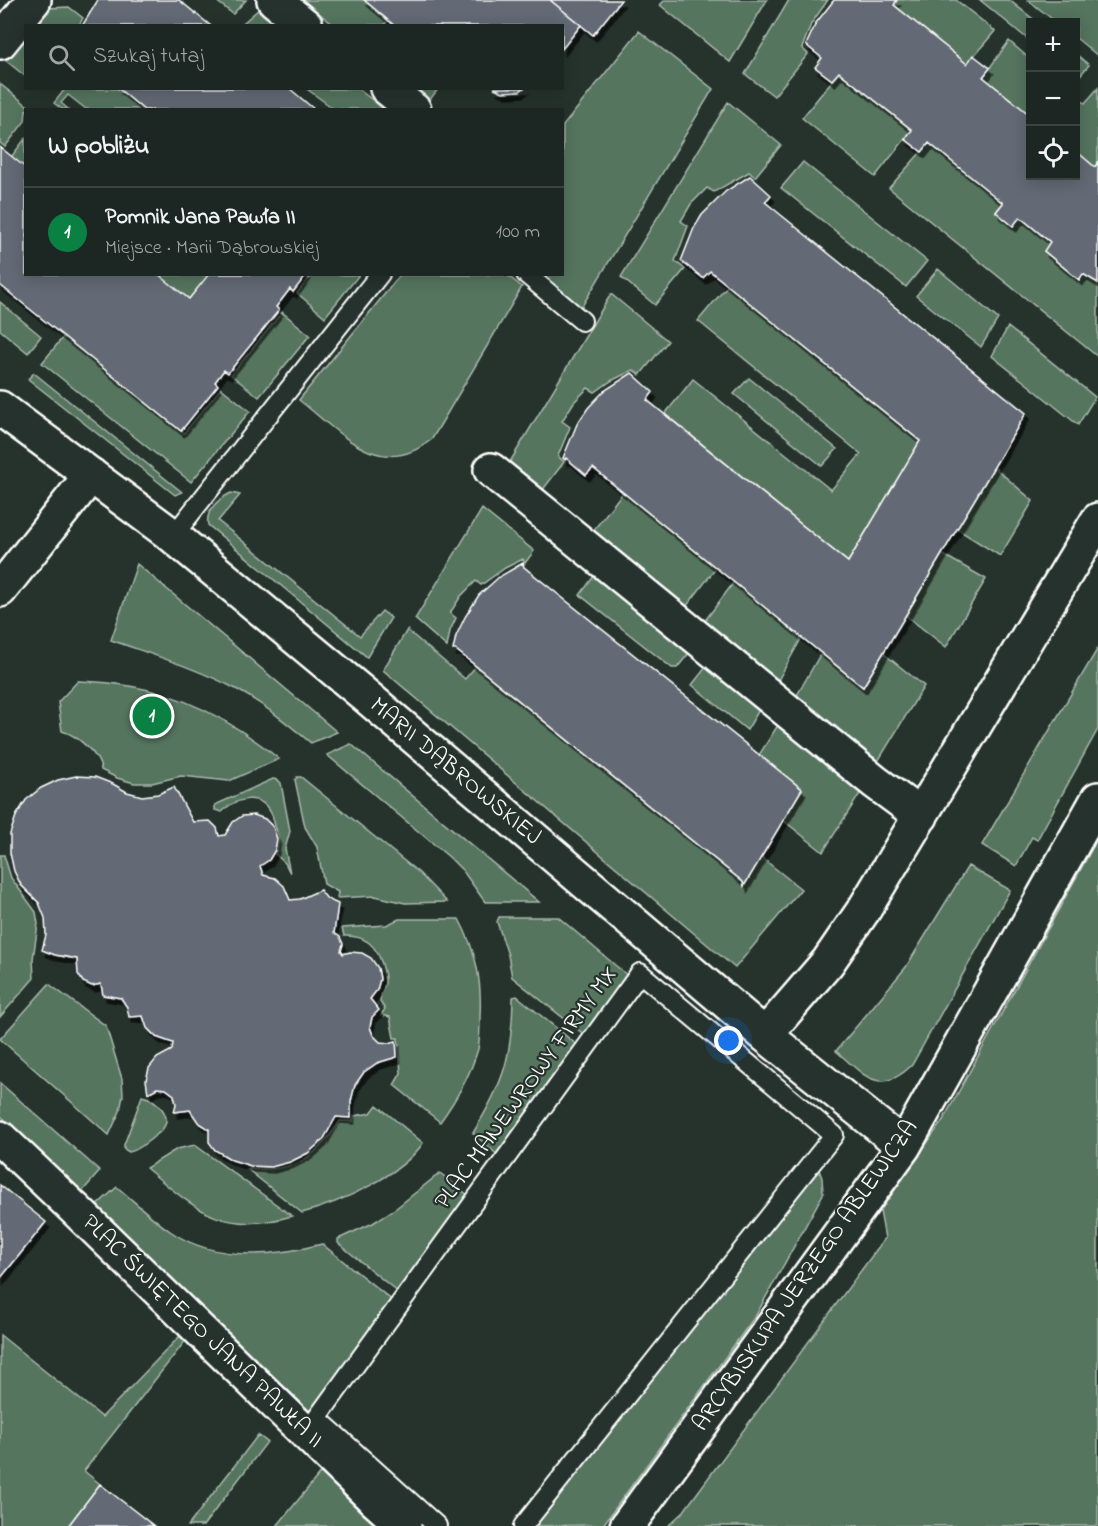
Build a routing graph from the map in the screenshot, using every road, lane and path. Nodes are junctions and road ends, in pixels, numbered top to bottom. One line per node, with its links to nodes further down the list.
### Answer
1 (34, 0): 4 (street)
2 (274, 0): 3 (street)
3 (304, 24)
4 (0, 42)
5 (389, 90): 6 (street)
6 (412, 108)
7 (378, 276): 14 (lane)
8 (528, 276): 9 (lane)
9 (582, 321)
10 (0, 408): 12 (street, MARII DĄBROWSKIEJ)
11 (491, 470): 17 (street)
12 (91, 475): 14 (street, MARII DĄBROWSKIEJ); 15 (street)
13 (1098, 520): 17 (street)
14 (173, 536): 18 (street, MARII DĄBROWSKIEJ)
15 (0, 590)
16 (1098, 799): 20 (street, ARCYBISKUPA JERZEGO ABLEWICZA)
17 (921, 816): 18 (street)
18 (765, 1035): 20 (street, MARII DĄBROWSKIEJ)
19 (0, 1138): 21 (street, PLAC ŚWIĘTEGO JANA PAWŁA II)
20 (904, 1146): 24 (street, ARCYBISKUPA JERZEGO ABLEWICZA)
21 (404, 1526)
22 (437, 1526): 23 (lane, PLAC MANEWROWY FIRMY MX)
23 (522, 1526)
24 (627, 1526)

